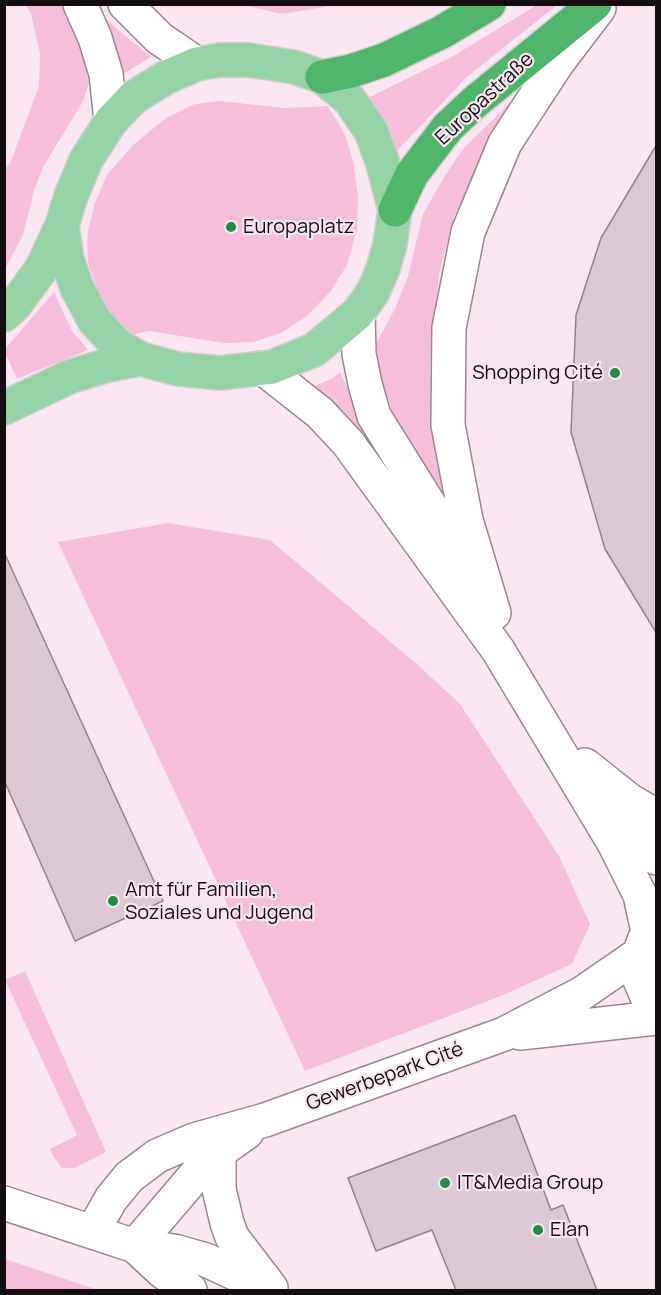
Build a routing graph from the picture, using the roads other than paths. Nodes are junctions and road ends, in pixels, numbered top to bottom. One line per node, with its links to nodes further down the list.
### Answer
1 (80, 4): 8 (street)
2 (125, 4): 6 (street)
3 (489, 4): 7 (highway)
4 (595, 4): 9 (highway, Europastraße)
5 (602, 4): 16 (street)
6 (197, 64): 7 (main road); 8 (main road)
7 (322, 77): 9 (main road)
8 (111, 121): 10 (main road)
9 (395, 210): 11 (main road)
10 (62, 225): 12 (main road); 13 (main road)
11 (358, 313): 14 (main road); 16 (street)
12 (4, 315)
13 (141, 359): 14 (main road); 15 (main road)
14 (263, 368): 20 (street)
15 (4, 408)
16 (494, 613): 17 (street)
17 (585, 765): 18 (street); 19 (street)
18 (657, 816)
19 (657, 858)
20 (648, 936): 21 (street); 23 (street, Gewerbepark Cité)
21 (657, 1011)
22 (657, 1018): 23 (street, Gewerbepark Cité)
23 (504, 1034): 24 (street, Gewerbepark Cité)
24 (265, 1120): 25 (street, Gewerbepark Cité); 27 (street, Gewerbepark Cité)
25 (219, 1152): 28 (street, Gewerbepark Cité); 30 (street)
26 (4, 1203): 27 (street)
27 (93, 1231): 28 (street)
28 (135, 1246): 29 (street); 30 (street)
29 (190, 1290)
30 (272, 1290)

